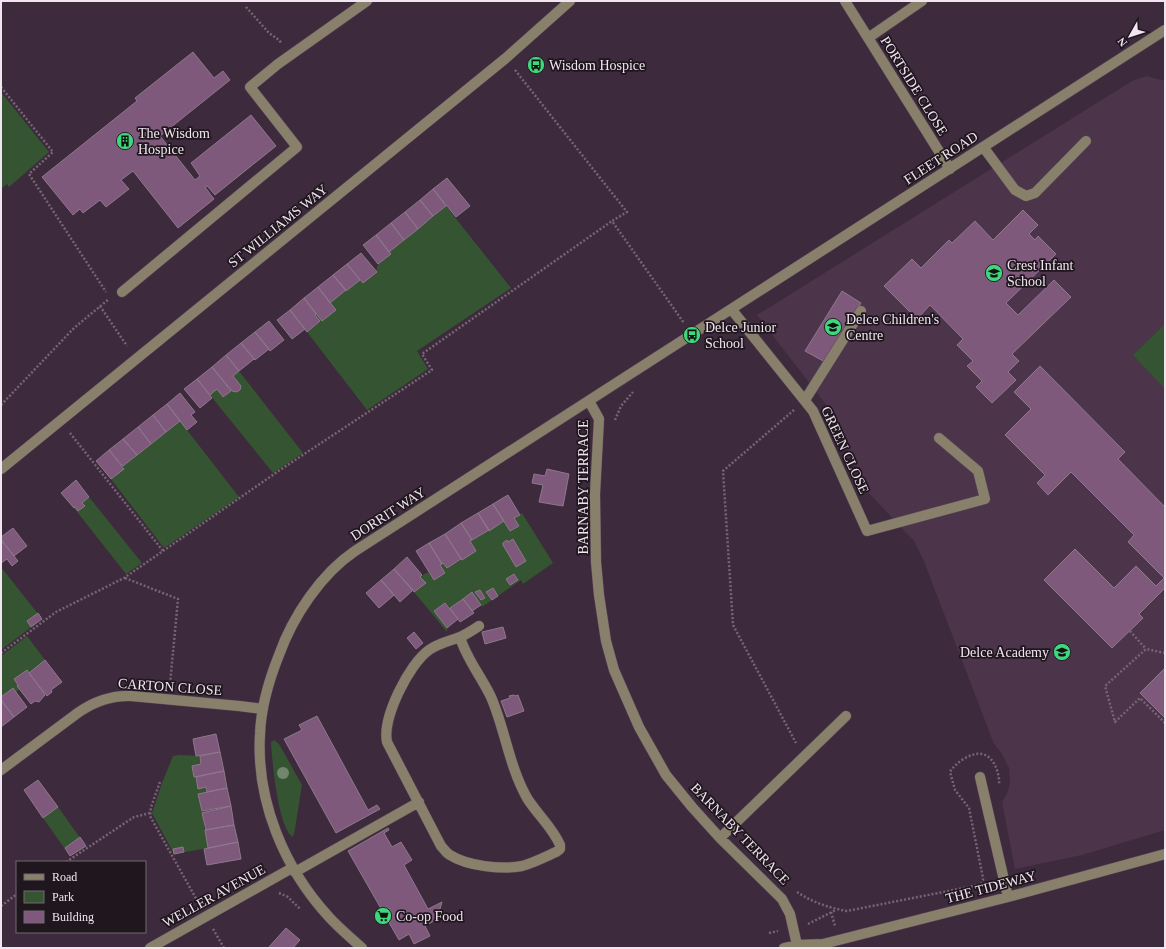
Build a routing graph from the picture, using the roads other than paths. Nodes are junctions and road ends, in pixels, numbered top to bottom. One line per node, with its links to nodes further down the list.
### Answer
1 (368, 1): 10 (street)
2 (570, 1): 16 (street, ST WILLIAMS WAY)
3 (845, 1): 6 (street, PORTSIDE CLOSE)
4 (922, 1): 6 (street, PORTSIDE CLOSE)
5 (1164, 34): 8 (street, FLEET ROAD)
6 (868, 38): 9 (street, PORTSIDE CLOSE)
7 (1086, 141): 8 (street)
8 (984, 148): 9 (street, FLEET ROAD)
9 (950, 169): 11 (street, FLEET ROAD)
10 (122, 292)
11 (732, 310): 13 (street, GREEN CLOSE); 14 (street, DORRIT WAY)
12 (861, 311): 13 (street)
13 (805, 400): 15 (street, GREEN CLOSE)
14 (589, 401): 19 (street, DORRIT WAY); 24 (street, BARNABY TERRACE)
15 (939, 438)
16 (1, 469)
17 (480, 626): 18 (street)
18 (460, 637): 23 (street); 23 (street)
19 (263, 710): 21 (street, CARTON CLOSE); 26 (street, DORRIT WAY)
20 (846, 716): 24 (street)
21 (1, 770)
22 (980, 777): 27 (street)
23 (419, 802): 26 (street, WELLER AVENUE)
24 (720, 838): 28 (street, BARNABY TERRACE)
25 (1165, 854): 27 (street, THE TIDEWAY)
26 (294, 870): 29 (street, WELLER AVENUE); 30 (street, DORRIT WAY)
27 (1008, 897): 28 (street, THE TIDEWAY)
28 (797, 945): 31 (street, THE TIDEWAY)
29 (150, 948)
30 (362, 948)
31 (784, 948)

